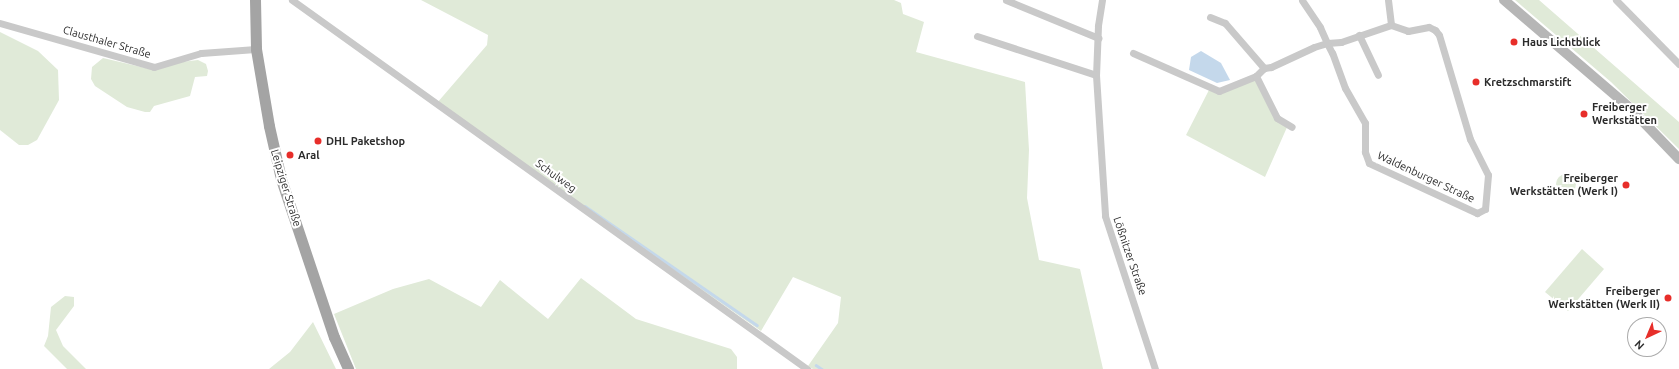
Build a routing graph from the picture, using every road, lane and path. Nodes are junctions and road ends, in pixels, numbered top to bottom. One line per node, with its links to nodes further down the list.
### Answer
1 (255, 0): 16 (main road, Leipziger Straße)
2 (292, 0): 26 (street, Schulweg)
3 (1006, 0): 14 (street)
4 (1102, 0): 14 (street, Lößnitzer Straße)
5 (1302, 0): 15 (street, Waldenburger Straße)
6 (1388, 0): 11 (street)
7 (1616, 0): 18 (street)
8 (1507, 2): 24 (main road)
9 (1210, 17): 19 (street)
10 (0, 23): 16 (street, Clausthaler Straße)
11 (1391, 25): 13 (street); 15 (street, Waldenburger Straße)
12 (977, 36): 20 (street)
13 (1359, 36): 15 (street); 21 (street)
14 (1098, 38): 20 (street, Lößnitzer Straße)
15 (1327, 43): 19 (street)
16 (256, 49): 25 (main road, Leipziger Straße)
17 (1133, 54): 22 (street)
18 (1679, 64)
19 (1264, 68): 22 (street)
20 (1096, 75): 27 (street, Lößnitzer Straße)
21 (1378, 75)
22 (1256, 76): 23 (street)
23 (1292, 127)
24 (1679, 159)
25 (348, 369)
26 (807, 369)
27 (1155, 369)

